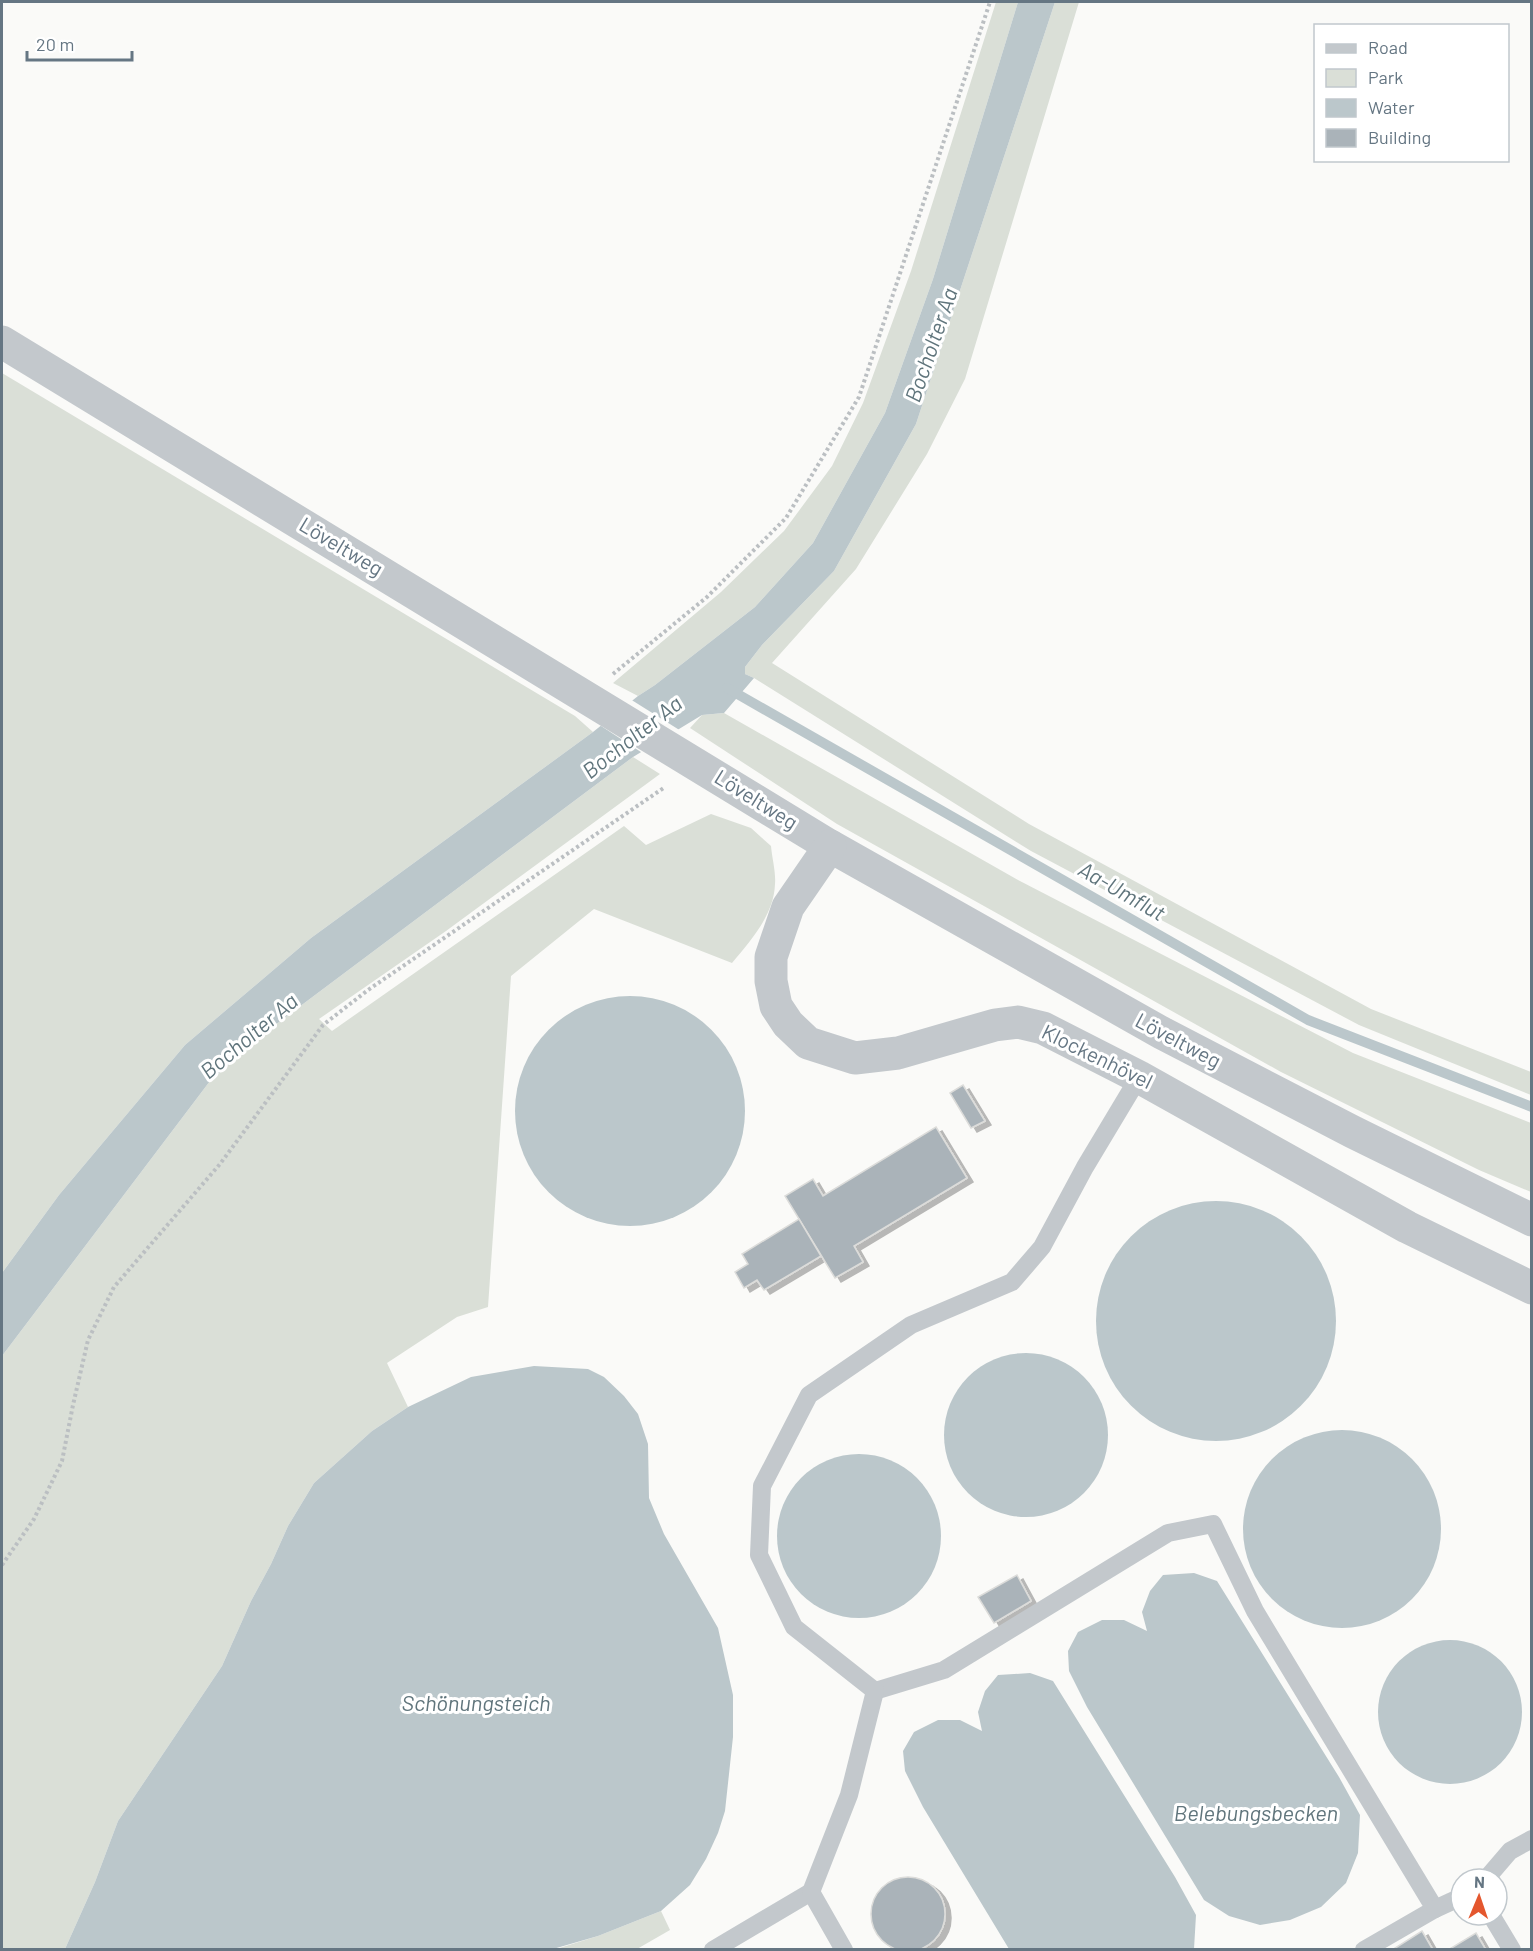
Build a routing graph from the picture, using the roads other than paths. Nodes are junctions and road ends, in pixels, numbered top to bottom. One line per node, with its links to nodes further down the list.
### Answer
1 (2, 342): 2 (street, Löveltweg)
2 (830, 846): 3 (street, Klockenhövel); 4 (street, Löveltweg)
3 (1139, 1077): 5 (street, Klockenhövel); 6 (lane)
4 (1532, 1220)
5 (1532, 1288)
6 (875, 1691): 9 (lane); 11 (lane)
7 (1532, 1839): 8 (lane)
8 (1496, 1867)
9 (812, 1892): 13 (lane); 14 (lane)
10 (1449, 1903): 11 (lane)
11 (1435, 1909): 15 (lane)
12 (1498, 1927): 16 (lane)
13 (713, 1950)
14 (844, 1950)
15 (1364, 1950)
16 (1512, 1950)

